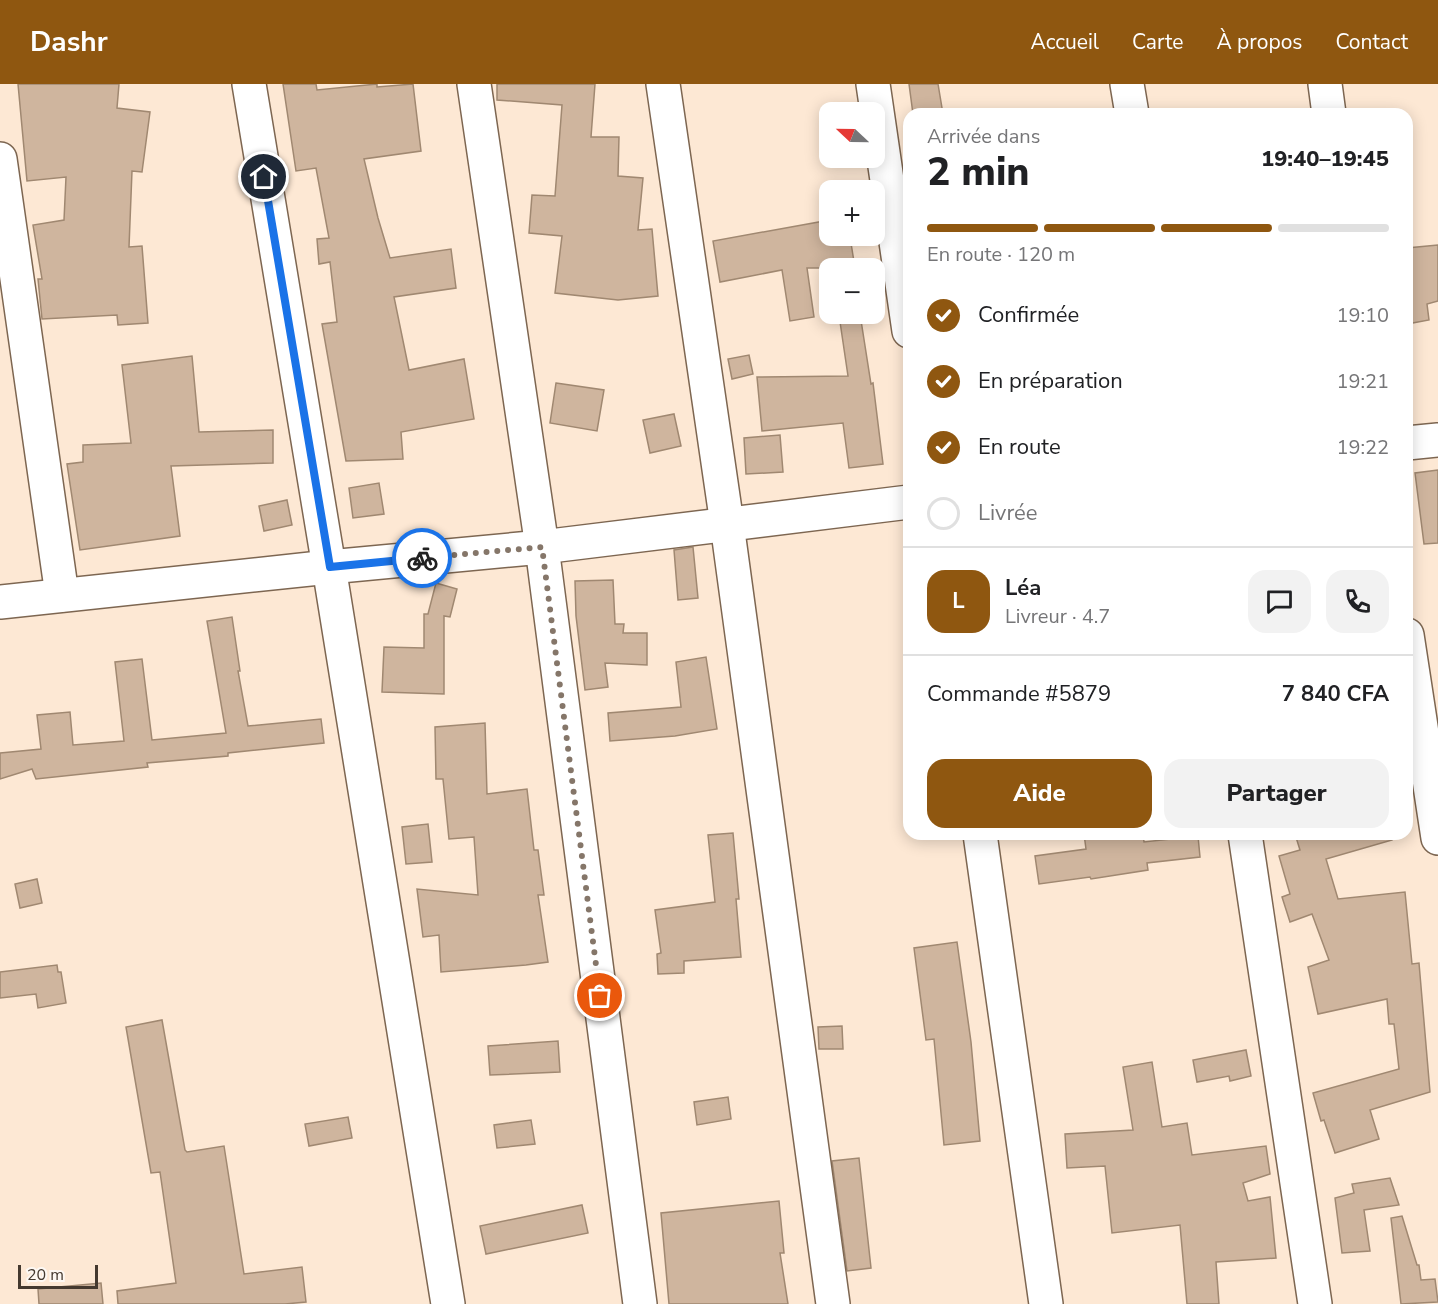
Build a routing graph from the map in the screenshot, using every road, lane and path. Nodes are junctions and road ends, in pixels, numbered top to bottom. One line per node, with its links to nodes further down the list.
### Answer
1 (249, 84): 16 (street)
2 (474, 84): 15 (street)
3 (663, 84): 14 (street)
4 (873, 84): 10 (street)
5 (1127, 84): 7 (street)
6 (1324, 84): 8 (street)
7 (1131, 108)
8 (1328, 108)
9 (0, 159): 17 (street)
10 (903, 290)
11 (1438, 440): 12 (street)
12 (1413, 442)
13 (903, 503): 14 (street)
14 (727, 524): 15 (street); 25 (street)
15 (542, 547): 16 (street); 24 (street)
16 (330, 567): 17 (street); 23 (street)
17 (62, 594): 18 (street)
18 (0, 602)
19 (1413, 674): 20 (street)
20 (1438, 838)
21 (981, 840): 26 (street)
22 (1246, 840): 27 (street)
23 (448, 1304)
24 (640, 1304)
25 (833, 1304)
26 (1046, 1304)
27 (1315, 1304)

